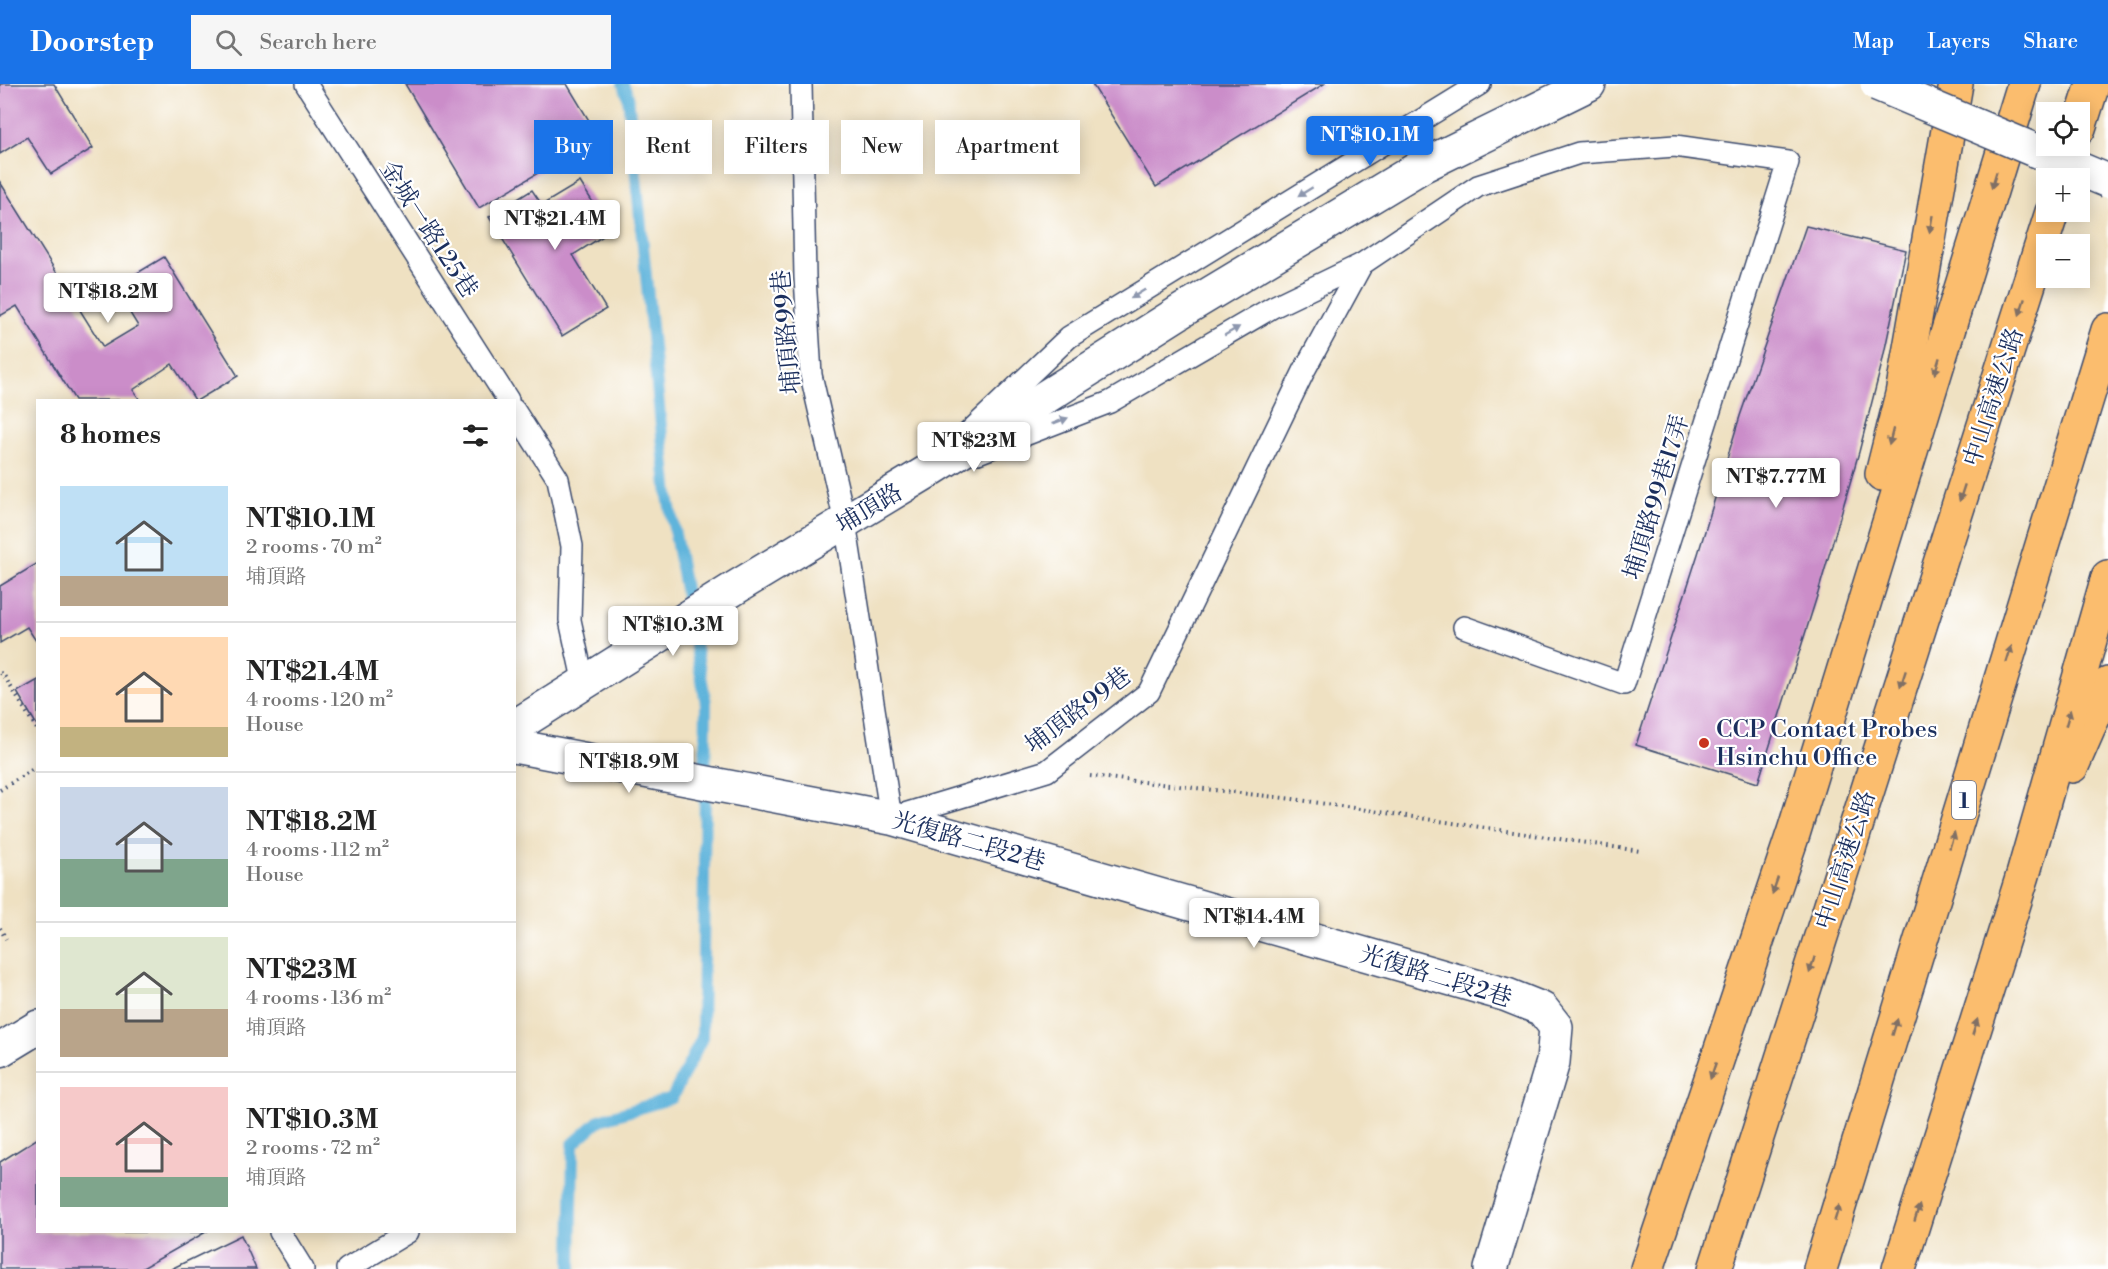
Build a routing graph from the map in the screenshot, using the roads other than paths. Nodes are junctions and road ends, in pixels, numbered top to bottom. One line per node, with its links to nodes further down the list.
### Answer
1 (306, 84): 15 (lane, 金城一路125巷)
2 (801, 84): 18 (lane, 埔頂路99巷)
3 (1480, 84): 17 (lane, one-way to 17)
4 (1590, 84): 17 (street, 埔頂路)
5 (1877, 84): 11 (street, bridge)
6 (1956, 84): 26 (highway, one-way to 26)
7 (2024, 84): 26 (highway, one-way to 26)
8 (2093, 84): 9 (highway)
9 (2087, 102)
10 (1788, 162): 13 (lane, 埔頂路99巷); 20 (lane, 埔頂路99巷17弄)
11 (2108, 181)
12 (2049, 222): 36 (highway, 中山高速公路, one-way to 36)
13 (1362, 264): 17 (lane, one-way to 13); 25 (lane, 埔頂路99巷)
14 (2108, 330): 37 (highway, 1, one-way to 14)
15 (507, 399)
16 (516, 413): 21 (lane)
17 (927, 472): 18 (street, 埔頂路)
18 (845, 522): 21 (street, 埔頂路); 25 (lane, 埔頂路99巷)
19 (2108, 577): 27 (highway, one-way to 19)
20 (1464, 627)
21 (584, 684): 23 (street, 埔頂路)
22 (2108, 684): 27 (highway)
23 (516, 727)
24 (516, 746): 25 (street, 光復路二段2巷)
25 (891, 818): 34 (street, 光復路二段2巷)
26 (1794, 831): 35 (highway, one-way to 35)
27 (2023, 875): 38 (highway, one-way to 27)
28 (36, 1028): 29 (street)
29 (0, 1050)
30 (281, 1233): 32 (lane)
31 (406, 1233): 33 (lane)
32 (303, 1269)
33 (347, 1269)
34 (1491, 1269)
35 (1647, 1269)
36 (1714, 1269)
37 (1820, 1269)
38 (1899, 1269)

